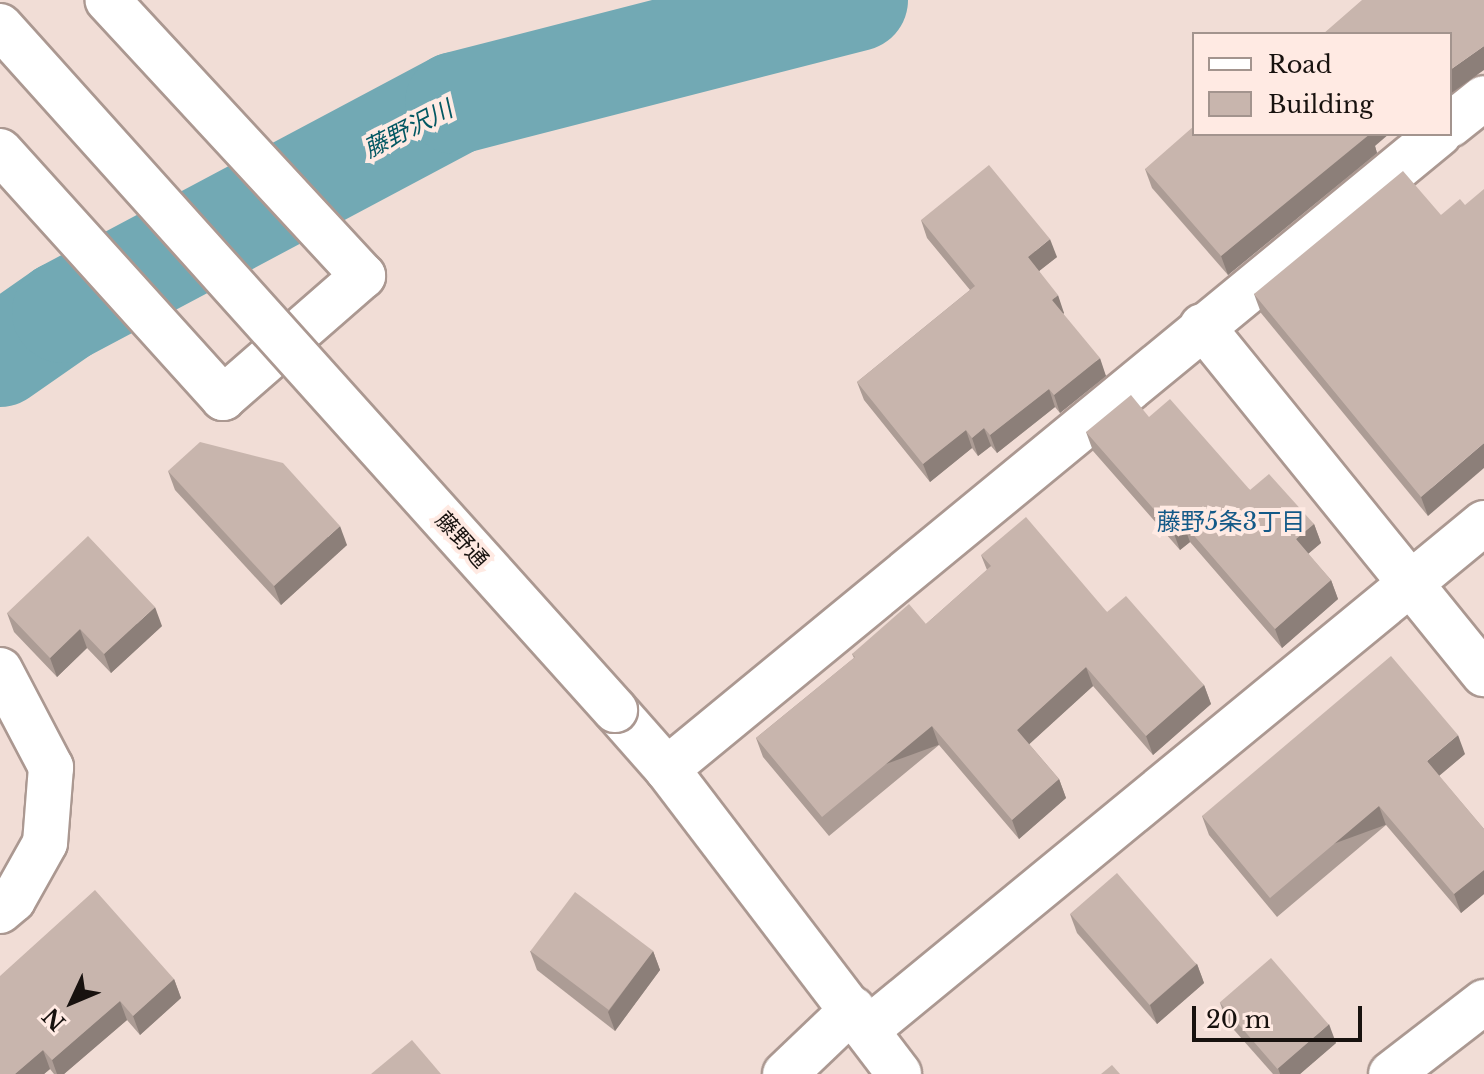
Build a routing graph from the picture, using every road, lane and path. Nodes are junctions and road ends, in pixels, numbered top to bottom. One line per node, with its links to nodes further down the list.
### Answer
1 (107, 0): 6 (street)
2 (0, 26): 12 (street, 藤野通, bridge)
3 (1484, 98): 4 (street)
4 (1452, 123)
5 (1437, 136): 7 (street)
6 (0, 151)
7 (1202, 326): 9 (street); 12 (street)
8 (1484, 523): 9 (street)
9 (1409, 583): 11 (street); 15 (street)
10 (0, 670): 13 (street)
11 (1484, 674)
12 (667, 769): 15 (street, 藤野通)
13 (0, 911)
14 (1484, 1002): 18 (street)
15 (860, 1019): 16 (street); 17 (street, 藤野通)
16 (785, 1074)
17 (899, 1074)
18 (1391, 1074)

